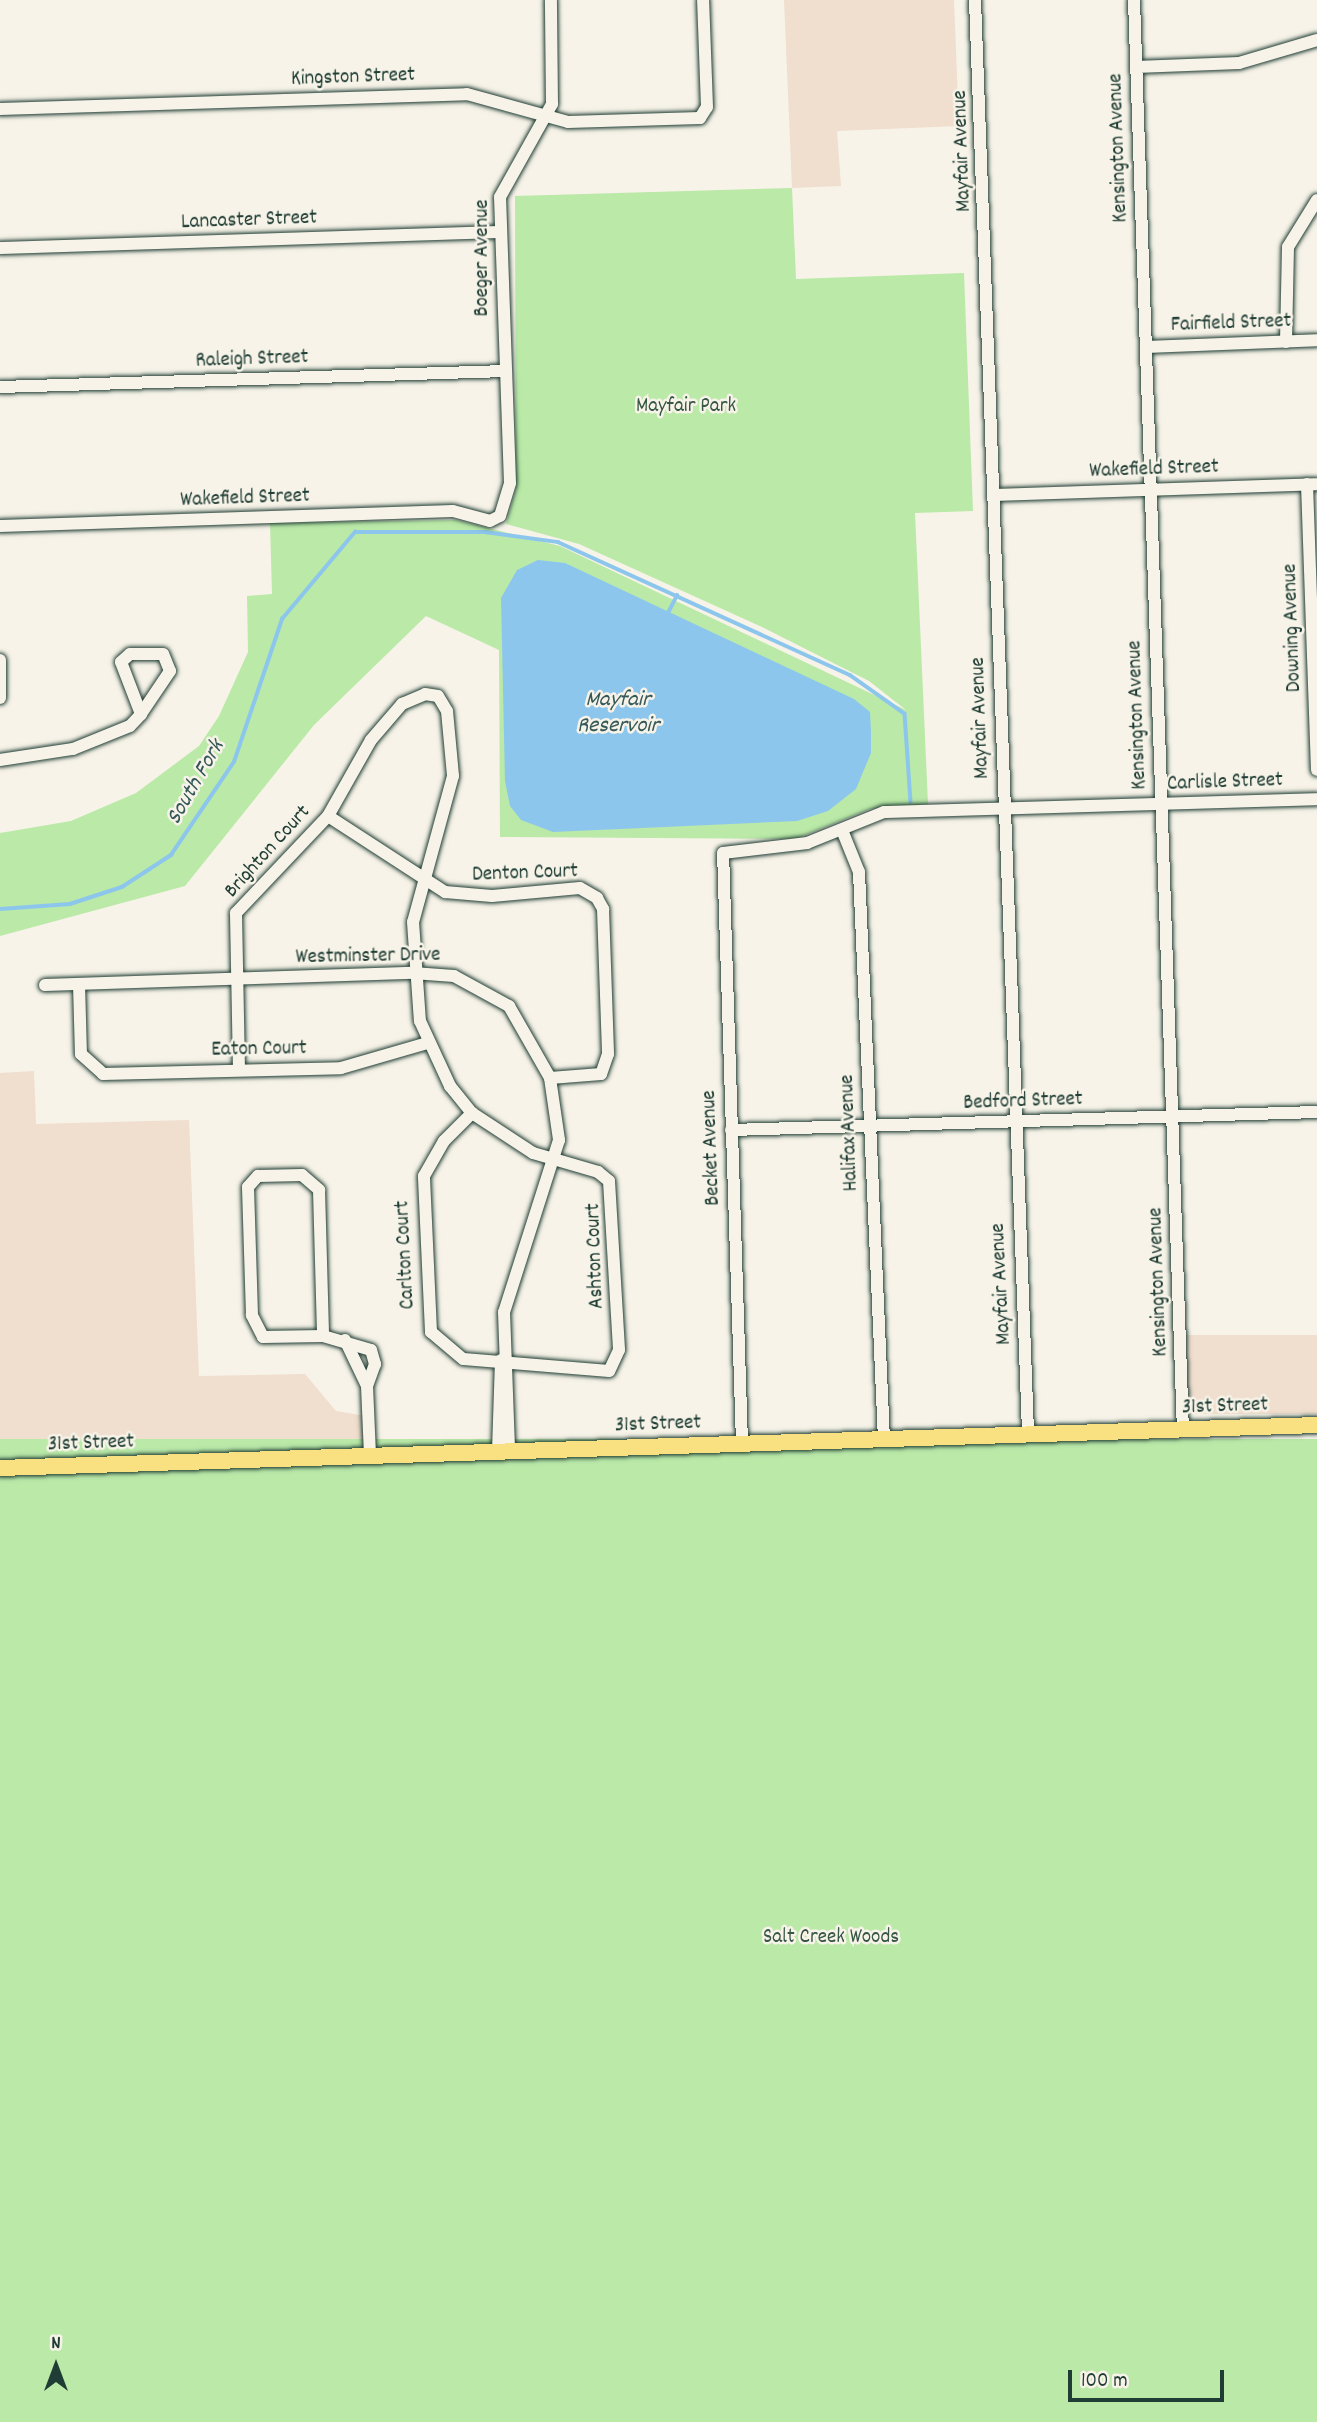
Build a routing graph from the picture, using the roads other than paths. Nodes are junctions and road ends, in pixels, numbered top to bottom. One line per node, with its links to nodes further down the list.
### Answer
1 (551, 0): 8 (street, Boeger Avenue)
2 (703, 0): 8 (street, Kingston Street)
3 (975, 0): 19 (street, Mayfair Avenue)
4 (1134, 0): 6 (street, Kensington Avenue)
5 (1317, 40): 6 (street)
6 (1136, 68): 14 (street, Kensington Avenue)
7 (0, 109): 8 (street, Kingston Street)
8 (547, 116): 10 (street, Boeger Avenue)
9 (1317, 200): 13 (street)
10 (500, 232): 11 (street, Lancaster Street); 15 (street, Boeger Avenue)
11 (0, 248)
12 (1317, 340): 13 (street, Fairfield Street)
13 (1286, 342): 14 (street, Fairfield Street)
14 (1146, 347): 18 (street, Kensington Avenue)
15 (505, 371): 16 (street, Raleigh Street); 20 (street, Boeger Avenue)
16 (0, 387)
17 (1312, 484): 18 (street, Wakefield Street); 26 (street, Downing Avenue)
18 (1149, 490): 19 (street, Wakefield Street); 28 (street, Kensington Avenue)
19 (993, 495): 29 (street, Mayfair Avenue)
20 (490, 521): 21 (street, Wakefield Street)
21 (0, 526)
22 (0, 660): 23 (street)
23 (0, 698)
24 (141, 714): 24 (street); 25 (street)
25 (0, 760)
26 (1317, 770)
27 (1317, 799): 28 (street, Carlisle Street)
28 (1161, 804): 29 (street, Carlisle Street); 43 (street, Kensington Avenue)
29 (1003, 808): 31 (street, Carlisle Street); 44 (street, Mayfair Avenue)
30 (328, 817): 33 (street, Denton Court); 33 (street, Brighton Court); 35 (street, Brighton Court)
31 (842, 830): 32 (street, Carlisle Street); 45 (street, Halifax Avenue)
32 (723, 853): 46 (street, Becket Avenue)
33 (423, 881): 34 (street, Ashton Court); 40 (street, Denton Court)
34 (413, 973): 35 (street, Westminster Drive); 38 (street, Ashton Court); 40 (street, Westminster Drive)
35 (237, 979): 36 (street, Westminster Drive); 39 (street, Brighton Court)
36 (79, 984): 37 (street, Westminster Drive); 39 (street, Eaton Court)
37 (45, 985)
38 (427, 1043): 39 (street, Eaton Court); 42 (street, Ashton Court)
39 (239, 1070)
40 (550, 1078): 47 (street, Westminster Drive)
41 (1317, 1112): 43 (street, Bedford Street)
42 (472, 1113): 47 (street, Ashton Court); 49 (street, Carlton Court)
43 (1173, 1116): 44 (street, Bedford Street); 51 (street, Kensington Avenue)
44 (1014, 1121): 45 (street, Bedford Street); 52 (street, Mayfair Avenue)
45 (869, 1126): 46 (street, Bedford Street); 53 (street, Halifax Avenue)
46 (730, 1130): 54 (street, Becket Avenue)
47 (554, 1161): 49 (street, Westminster Drive); 49 (street, Ashton Court)
48 (323, 1336): 48 (street); 56 (street)
49 (501, 1360): 55 (street, Westminster Drive)
50 (1317, 1425): 51 (main road, 31st Street)
51 (1184, 1429): 52 (main road, 31st Street)
52 (1028, 1434): 53 (main road, 31st Street)
53 (884, 1439): 54 (main road, 31st Street)
54 (742, 1443): 55 (main road, 31st Street)
55 (504, 1451): 56 (main road, 31st Street)
56 (370, 1456): 57 (main road, 31st Street)
57 (0, 1468)

